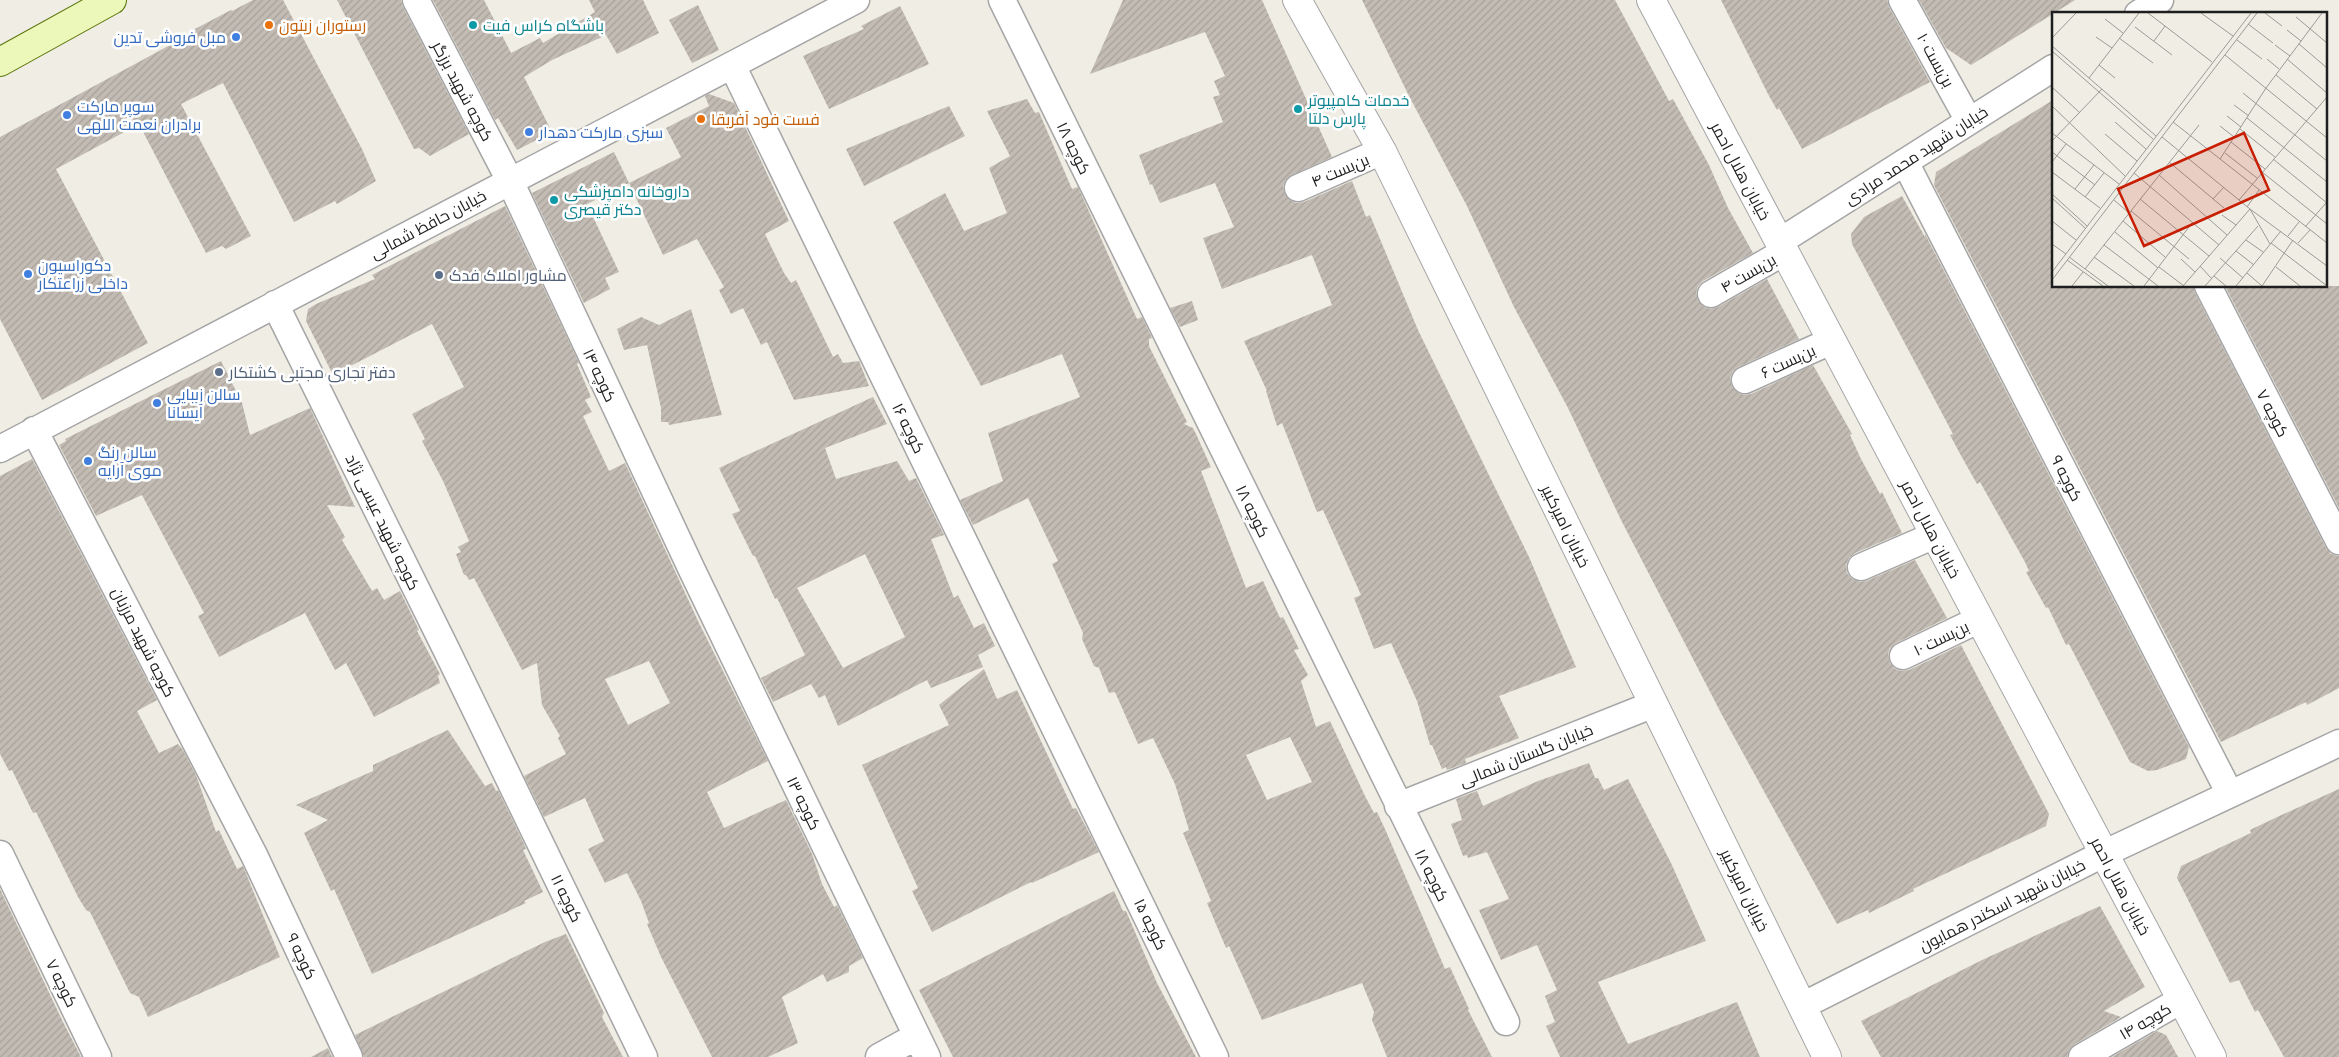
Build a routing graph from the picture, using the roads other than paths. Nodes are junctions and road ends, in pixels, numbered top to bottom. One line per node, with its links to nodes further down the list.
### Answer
1 (112, 0): 10 (main road)
2 (416, 0): 16 (street, کوچه شهید برزگر)
3 (856, 0): 11 (street, خیابان حافظ شمالی)
4 (1002, 0): 37 (street, کوچه ۱۸)
5 (1297, 0): 14 (street, خیابان امیرکبیر)
6 (1651, 0): 18 (street, خیابان هلال احمر)
7 (1902, 0): 13 (street, بن‌بست ۱۰)
8 (2160, 0): 9 (street)
9 (2141, 12)
10 (0, 62)
11 (732, 65): 16 (street, خیابان حافظ شمالی); 35 (street, کوچه ۱۶)
12 (2052, 69): 13 (street, خیابان شهید محمد مرادی)
13 (1969, 121): 15 (street, خیابان شهید محمد مرادی)
14 (1382, 151): 17 (street, بن‌بست ۴); 32 (street, خیابان امیرکبیر)
15 (1905, 162): 18 (street, خیابان شهید محمد مرادی); 36 (street, کوچه ۹)
16 (510, 181): 21 (street, خیابان حافظ شمالی); 29 (street, کوچه ۱۴)
17 (1298, 188)
18 (1782, 247): 20 (street, بن‌بست ۴); 22 (street, خیابان هلال احمر)
19 (2209, 288): 27 (street, کوچه ۷)
20 (1711, 294)
21 (275, 304): 24 (street, خیابان حافظ شمالی); 33 (street, کوچه شهید عیسی نژاد)
22 (1831, 341): 23 (street, بن‌بست ۶); 26 (street, خیابان هلال احمر)
23 (1745, 380)
24 (34, 430): 25 (street, خیابان حافظ شمالی); 40 (street, کوچه شهید مرزبان)
25 (2, 444)
26 (1935, 536): 28 (street); 30 (street, خیابان هلال احمر)
27 (2339, 540)
28 (1861, 567)
29 (691, 568): 44 (street, کوچه ۱۳)
30 (1978, 620): 31 (street, بن‌بست ۱۰); 39 (street, خیابان هلال احمر)
31 (1903, 656)
32 (1654, 704): 37 (street, خیابان گلستان شمالی); 42 (street, خیابان امیرکبیر)
33 (490, 740): 47 (street, کوچه ۱۱)
34 (2339, 742): 36 (street, خیابان شهید اسکندر همایون)
35 (1086, 792): 49 (street, کوچه ۱۵)
36 (2230, 794): 39 (street, خیابان شهید اسکندر همایون)
37 (1398, 806): 43 (street, کوچه ۱۸)
38 (0, 854): 45 (street, کوچه ۷)
39 (2103, 854): 41 (street, خیابان هلال احمر); 42 (street, خیابان شهید اسکندر همایون)
40 (254, 855): 46 (street, کوچه ۹)
41 (2181, 1000): 51 (street, کوچه ۱۴); 52 (street, خیابان هلال احمر)
42 (1802, 1006): 50 (street, خیابان امیرکبیر)
43 (1506, 1022)
44 (922, 1047): 48 (street)
45 (98, 1057)
46 (349, 1057)
47 (644, 1057)
48 (879, 1057)
49 (1215, 1057)
50 (1827, 1057)
51 (2082, 1057)
52 (2212, 1057)

